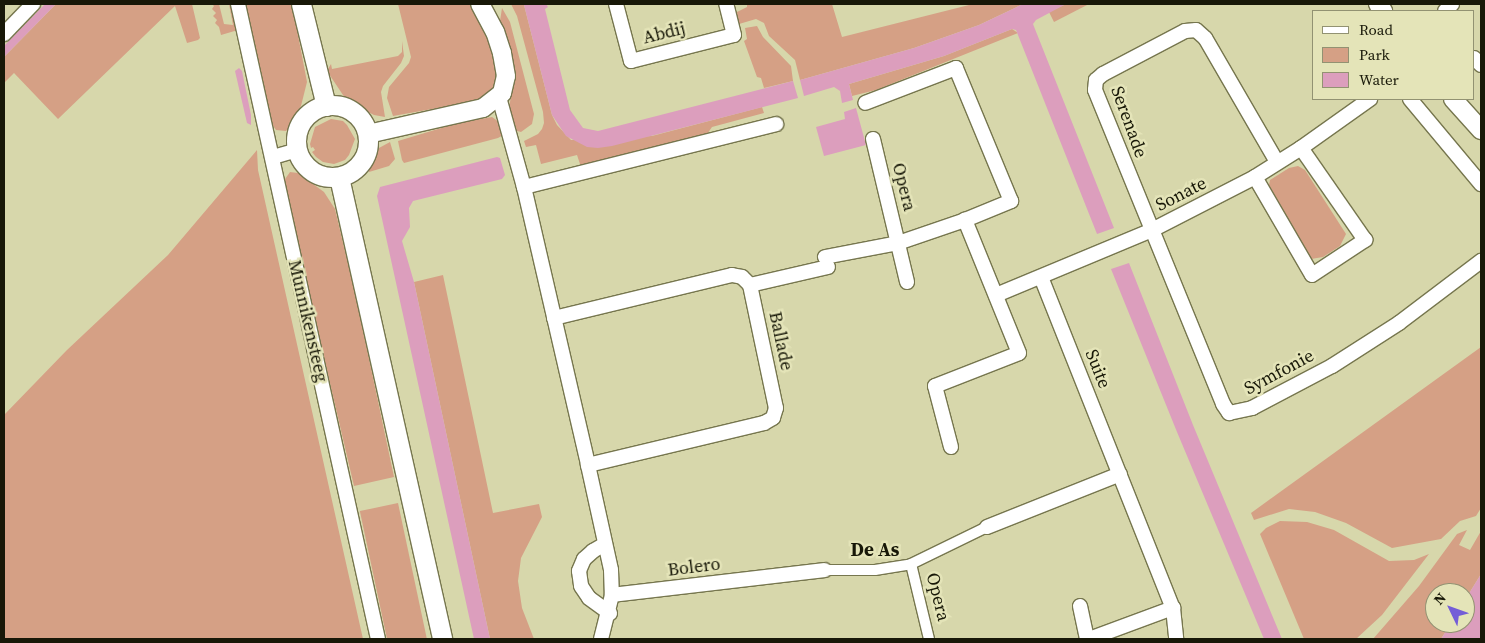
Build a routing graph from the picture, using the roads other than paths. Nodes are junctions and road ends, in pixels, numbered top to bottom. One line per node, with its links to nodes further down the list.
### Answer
1 (33, 4): 7 (street)
2 (238, 4): 20 (street, Munnikensteeg)
3 (301, 4): 13 (main road)
4 (616, 4): 5 (street, Abdij)
5 (726, 4)
6 (484, 5): 8 (street)
7 (4, 34)
8 (499, 97): 16 (street); 25 (street)
9 (1369, 100): 18 (street, Sonate)
10 (1411, 100): 24 (street)
11 (1454, 100): 15 (street)
12 (865, 102): 26 (street)
13 (326, 106): 16 (main road); 19 (main road)
14 (776, 124): 25 (street)
15 (1481, 130)
16 (368, 134): 22 (main road)
17 (873, 139): 28 (street, Opera)
18 (1301, 148): 21 (street, Sonate); 23 (street)
19 (297, 150): 20 (street); 22 (main road)
20 (273, 157): 46 (street, Munnikensteeg)
21 (1277, 162): 23 (street, Sonate); 27 (street, Serenade)
22 (339, 177): 47 (main road)
23 (1255, 177): 27 (street, Sonate)
24 (1481, 184)
25 (524, 187): 34 (street)
26 (965, 220): 28 (street); 33 (street)
27 (1152, 230): 29 (street, Symfonie); 30 (street, Sonate)
28 (898, 243): 31 (street, Opera); 32 (street)
29 (1481, 261)
30 (1041, 278): 33 (street, Sonate); 37 (street, Suite)
31 (907, 282)
32 (750, 285): 34 (street); 36 (street, Ballade)
33 (996, 295): 35 (street)
34 (554, 318): 36 (street)
35 (951, 447)
36 (588, 465): 39 (street)
37 (1120, 474): 38 (street); 44 (street, Suite)
38 (987, 527): 40 (street, Opera)
39 (605, 544): 42 (street); 45 (street)
40 (910, 564): 41 (street, Opera); 49 (street, Opera)
41 (825, 570): 42 (street, Bolero)
42 (612, 595): 45 (street)
43 (1080, 606): 50 (street)
44 (1174, 608): 50 (street); 51 (street, Suite)
45 (610, 613): 48 (street)
46 (378, 639)
47 (442, 639)
48 (601, 639)
49 (929, 639)
50 (1088, 639)
51 (1176, 639)

